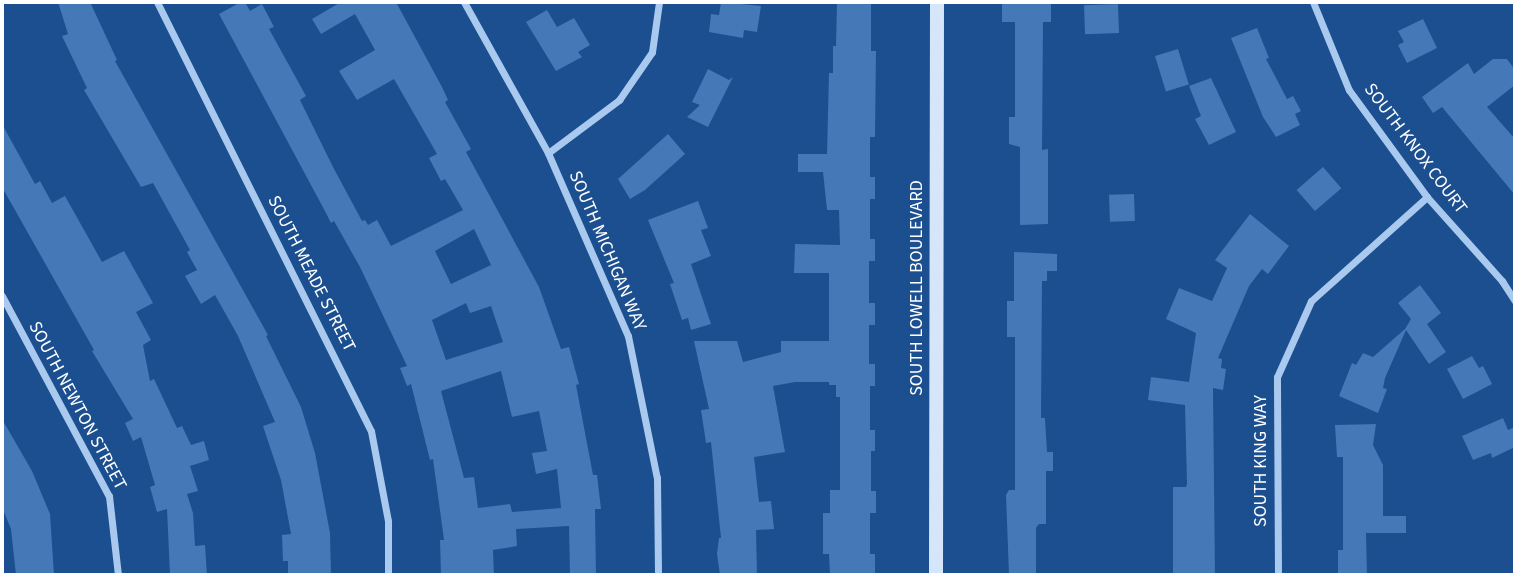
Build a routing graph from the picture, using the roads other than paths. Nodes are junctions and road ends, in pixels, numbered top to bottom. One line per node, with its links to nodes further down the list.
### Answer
1 (156, 2): 11 (street, SOUTH MEADE STREET)
2 (464, 2): 6 (street, SOUTH MICHIGAN WAY)
3 (659, 2): 6 (street)
4 (937, 2): 13 (street, SOUTH LOWELL BOULEVARD)
5 (1313, 2): 7 (street, SOUTH KNOX COURT)
6 (548, 153): 12 (street, SOUTH MICHIGAN WAY)
7 (1427, 197): 9 (street, SOUTH KNOX COURT); 14 (street, SOUTH KING WAY)
8 (2, 296): 10 (street, SOUTH NEWTON STREET)
9 (1515, 301)
10 (118, 575)
11 (388, 575)
12 (658, 575)
13 (936, 575)
14 (1278, 575)

